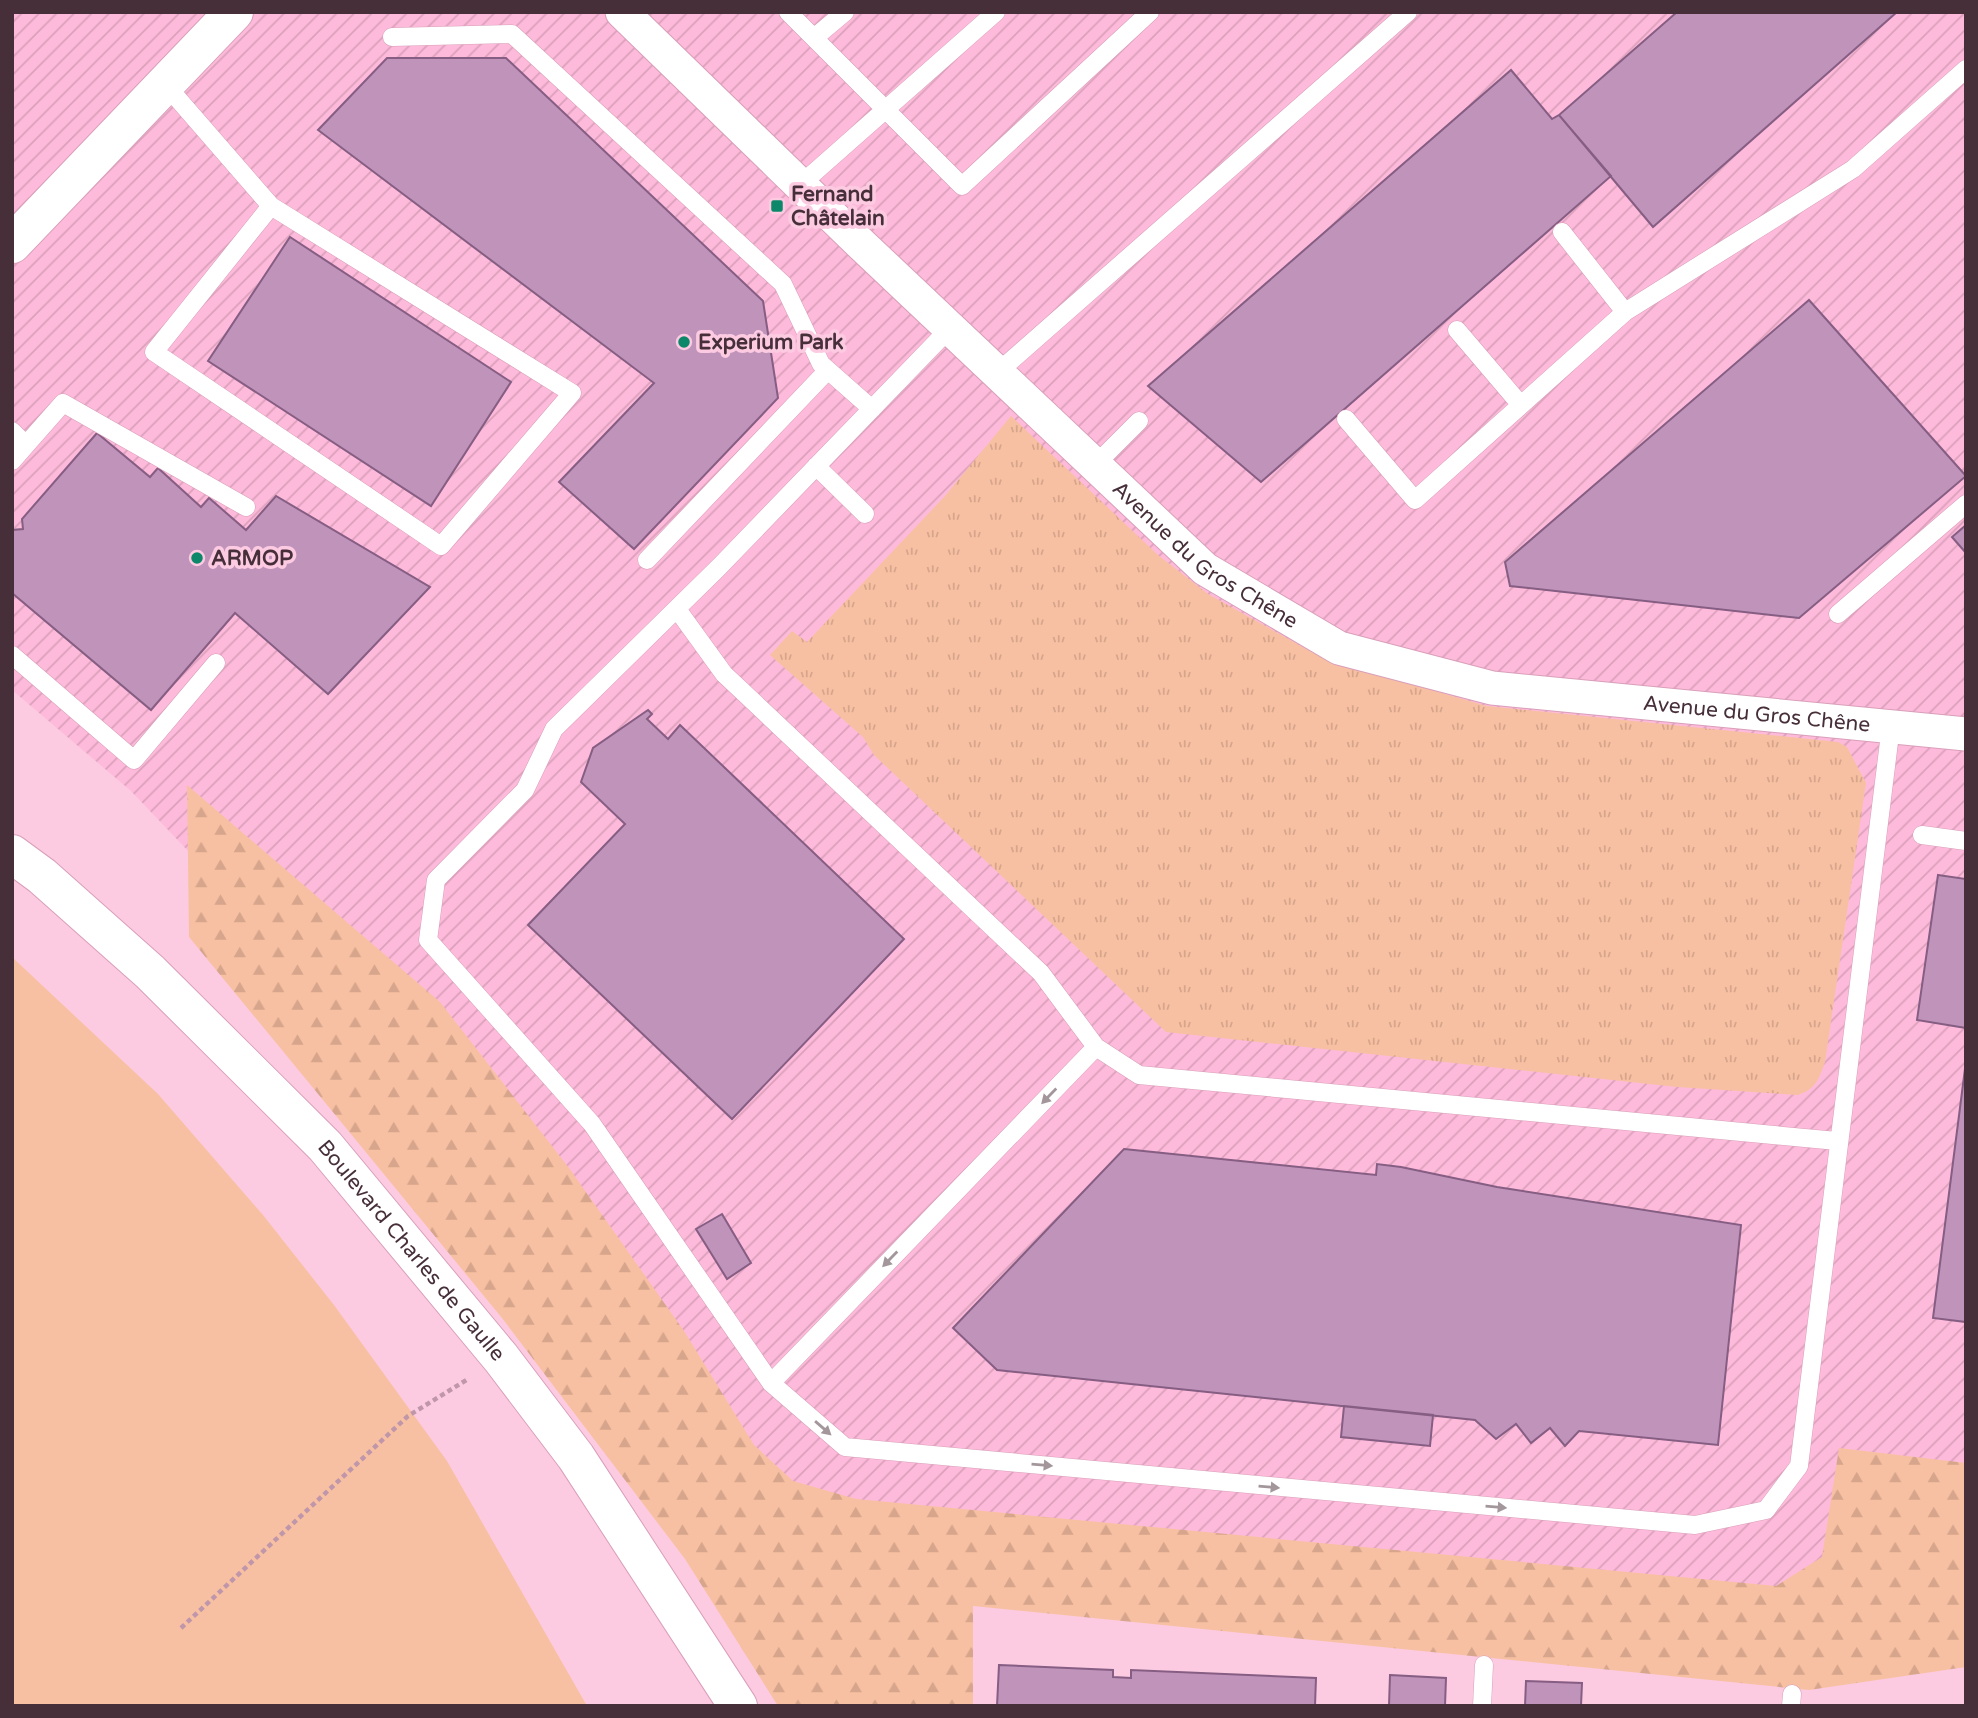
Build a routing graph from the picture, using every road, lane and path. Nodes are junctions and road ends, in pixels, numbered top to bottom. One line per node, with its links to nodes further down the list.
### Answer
1 (234, 12): 11 (street)
2 (622, 12): 13 (street, Avenue du Gros Chêne)
3 (788, 12): 9 (lane)
4 (845, 12): 9 (lane)
5 (996, 12): 12 (lane)
6 (1150, 12): 12 (lane)
7 (1408, 12): 21 (lane)
8 (392, 37): 20 (lane)
9 (814, 38): 12 (lane)
10 (1966, 69): 17 (lane)
11 (165, 84): 14 (lane); 16 (street)
12 (885, 109): 13 (lane)
13 (800, 185): 18 (street, Avenue du Gros Chêne)
14 (271, 206): 14 (lane)
15 (1562, 232): 17 (lane)
16 (12, 244)
17 (1625, 312): 22 (lane)
18 (951, 327): 21 (street, Avenue du Gros Chêne); 23 (lane)
19 (1457, 330): 22 (lane)
20 (828, 369): 23 (lane); 34 (lane)
21 (998, 372): 29 (street, Avenue du Gros Chêne)
22 (1520, 404): 24 (lane)
23 (872, 409): 30 (lane)
24 (1346, 419)
25 (1139, 421): 29 (lane)
26 (12, 430): 27 (lane)
27 (26, 445): 28 (lane); 32 (lane)
28 (12, 461)
29 (1096, 464): 39 (street, Avenue du Gros Chêne)
30 (816, 466): 33 (lane); 35 (lane)
31 (1966, 504): 36 (lane)
32 (246, 507)
33 (864, 514)
34 (647, 560)
35 (677, 609): 44 (lane); 47 (lane)
36 (1838, 614)
37 (12, 655): 38 (lane)
38 (216, 663)
39 (1891, 726): 40 (street, Avenue du Gros Chêne); 45 (lane)
40 (1966, 734)
41 (1922, 835): 42 (lane)
42 (1966, 841)
43 (12, 854): 46 (street, Boulevard Charles de Gaulle)
44 (1096, 1047): 45 (lane); 47 (lane, one-way to 47)
45 (1837, 1141): 47 (lane, one-way to 45)
46 (502, 1358): 48 (path); 50 (street, Boulevard Charles de Gaulle)
47 (772, 1383)
48 (181, 1628)
49 (1484, 1665): 51 (lane)
50 (738, 1706)
51 (1482, 1706)

